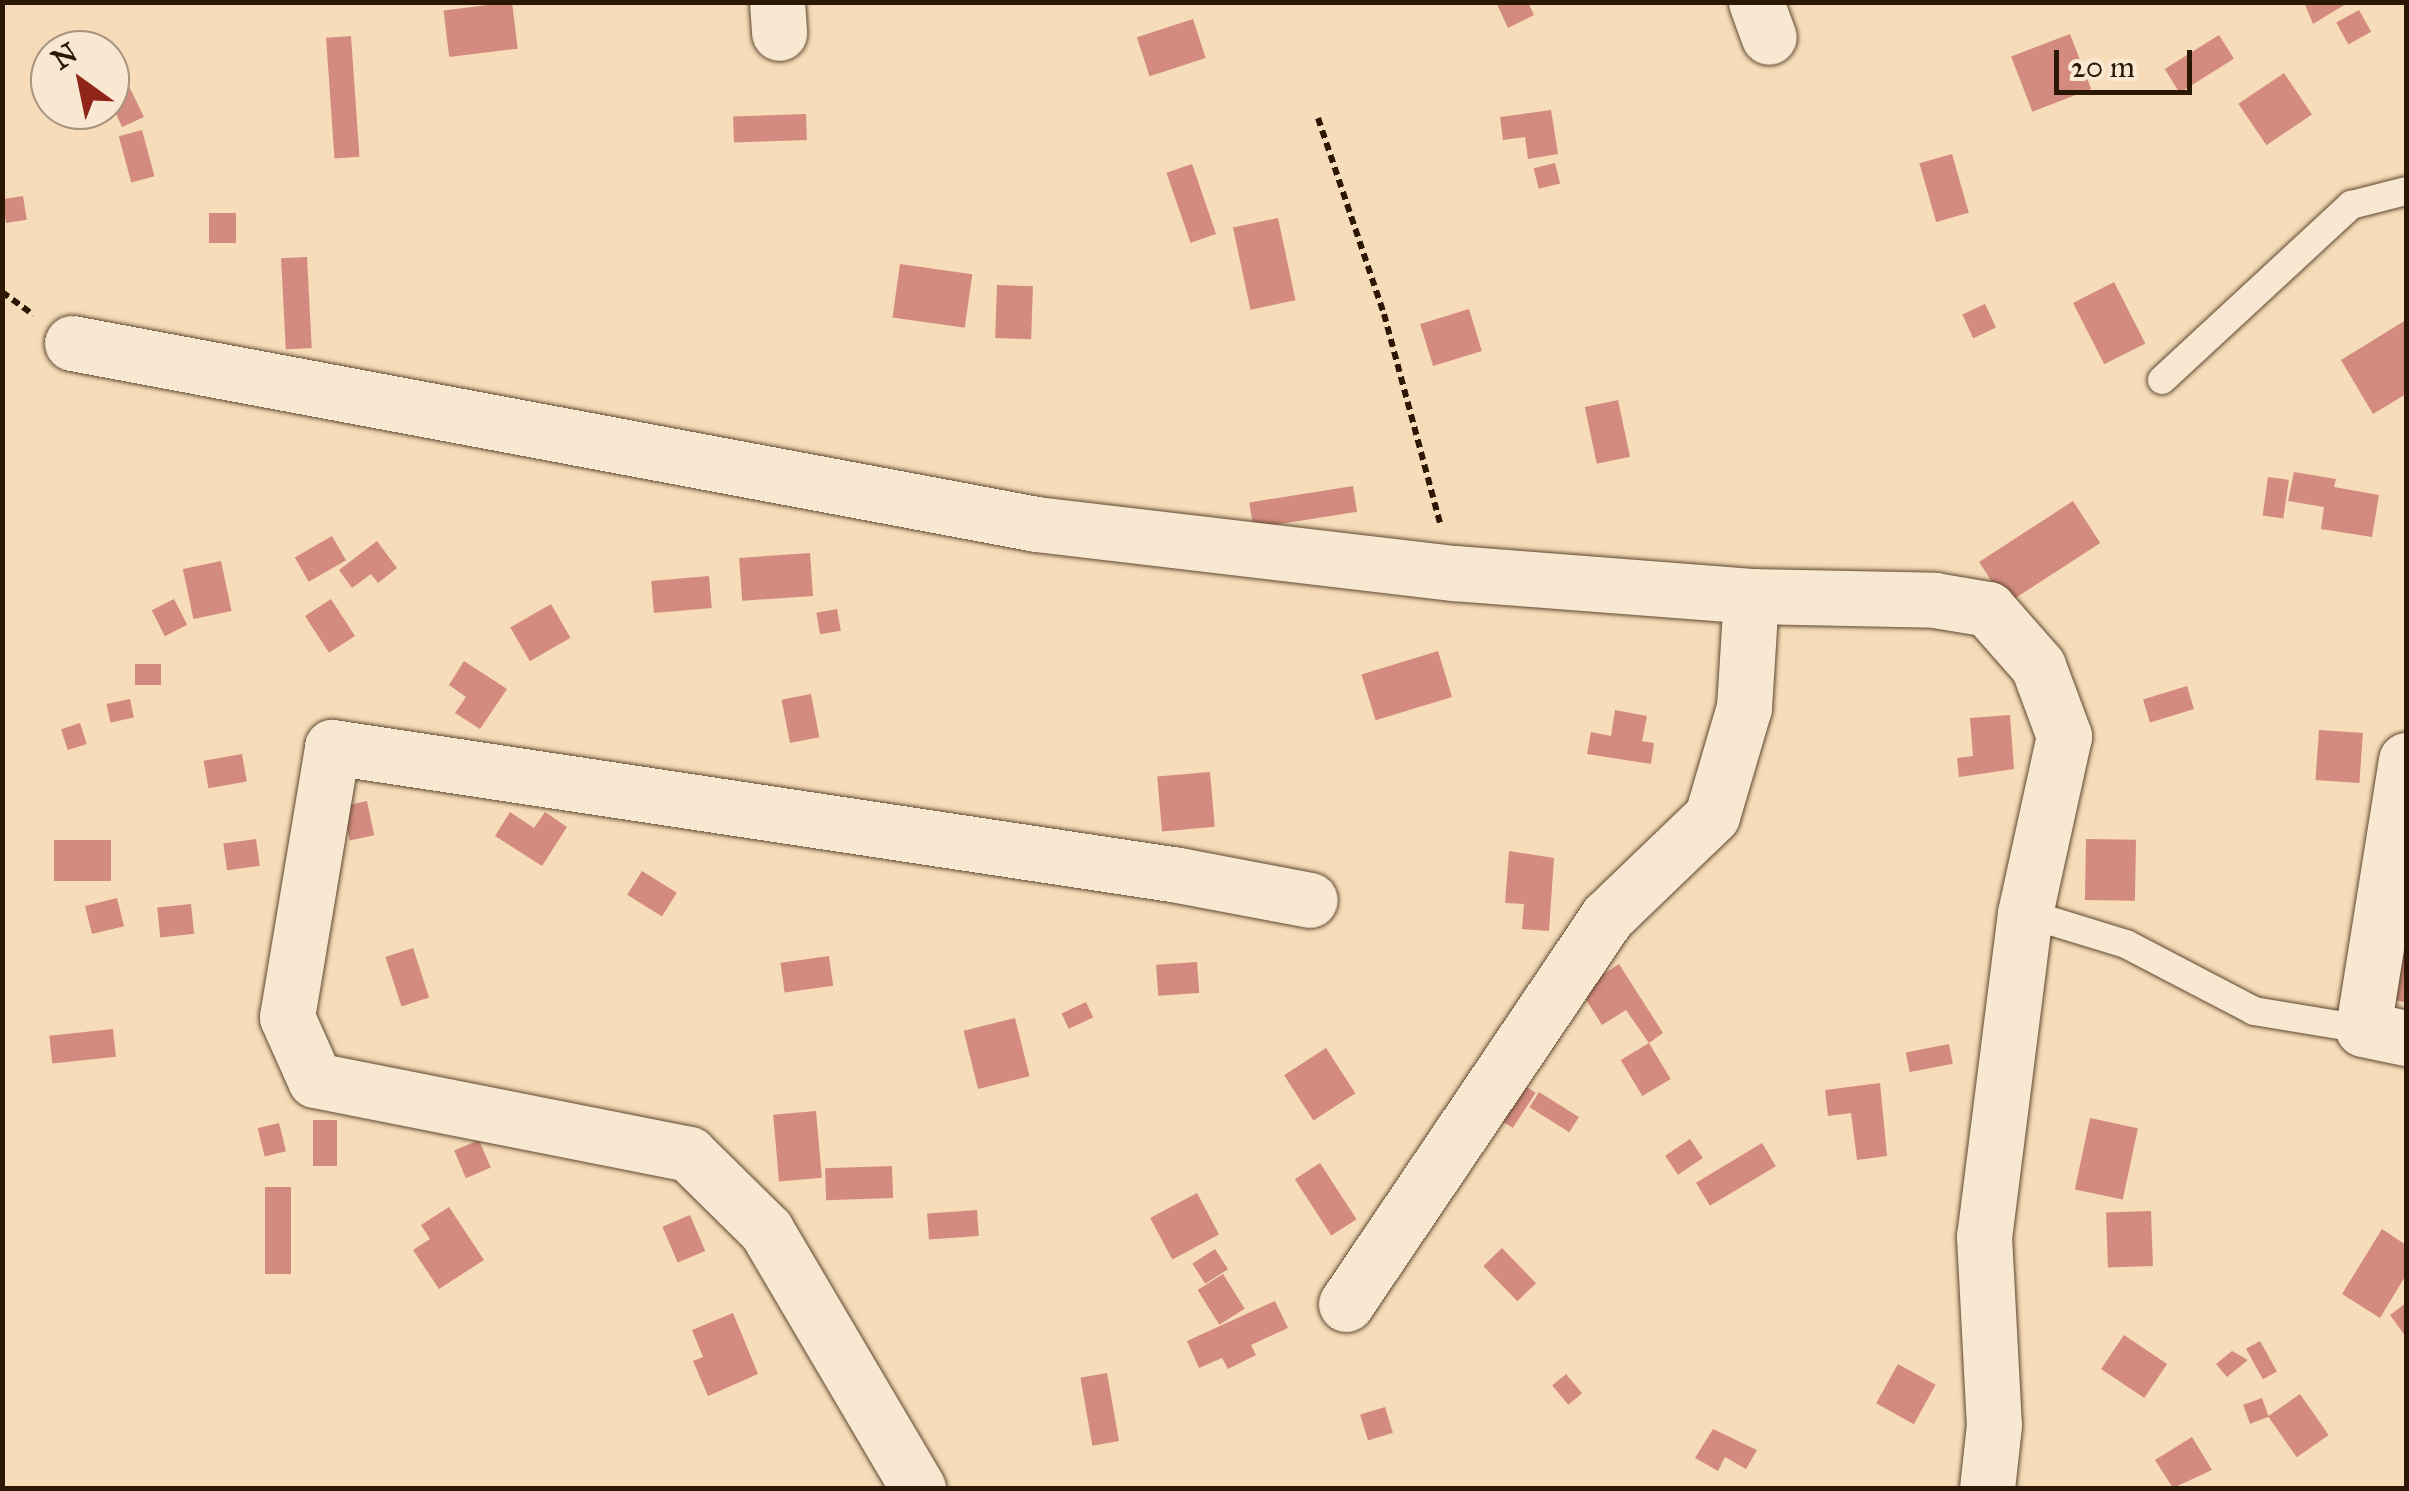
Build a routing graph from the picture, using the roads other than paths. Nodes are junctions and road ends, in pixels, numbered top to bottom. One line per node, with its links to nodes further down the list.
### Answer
1 (2406, 191): 3 (lane)
2 (72, 342): 4 (street)
3 (2162, 380)
4 (1751, 596): 7 (street); 9 (street)
5 (2406, 760): 8 (street)
6 (1310, 900): 10 (street)
7 (2025, 913): 8 (lane); 11 (street)
8 (2385, 1033)
9 (1346, 1304)
10 (918, 1488)
11 (1987, 1488)

